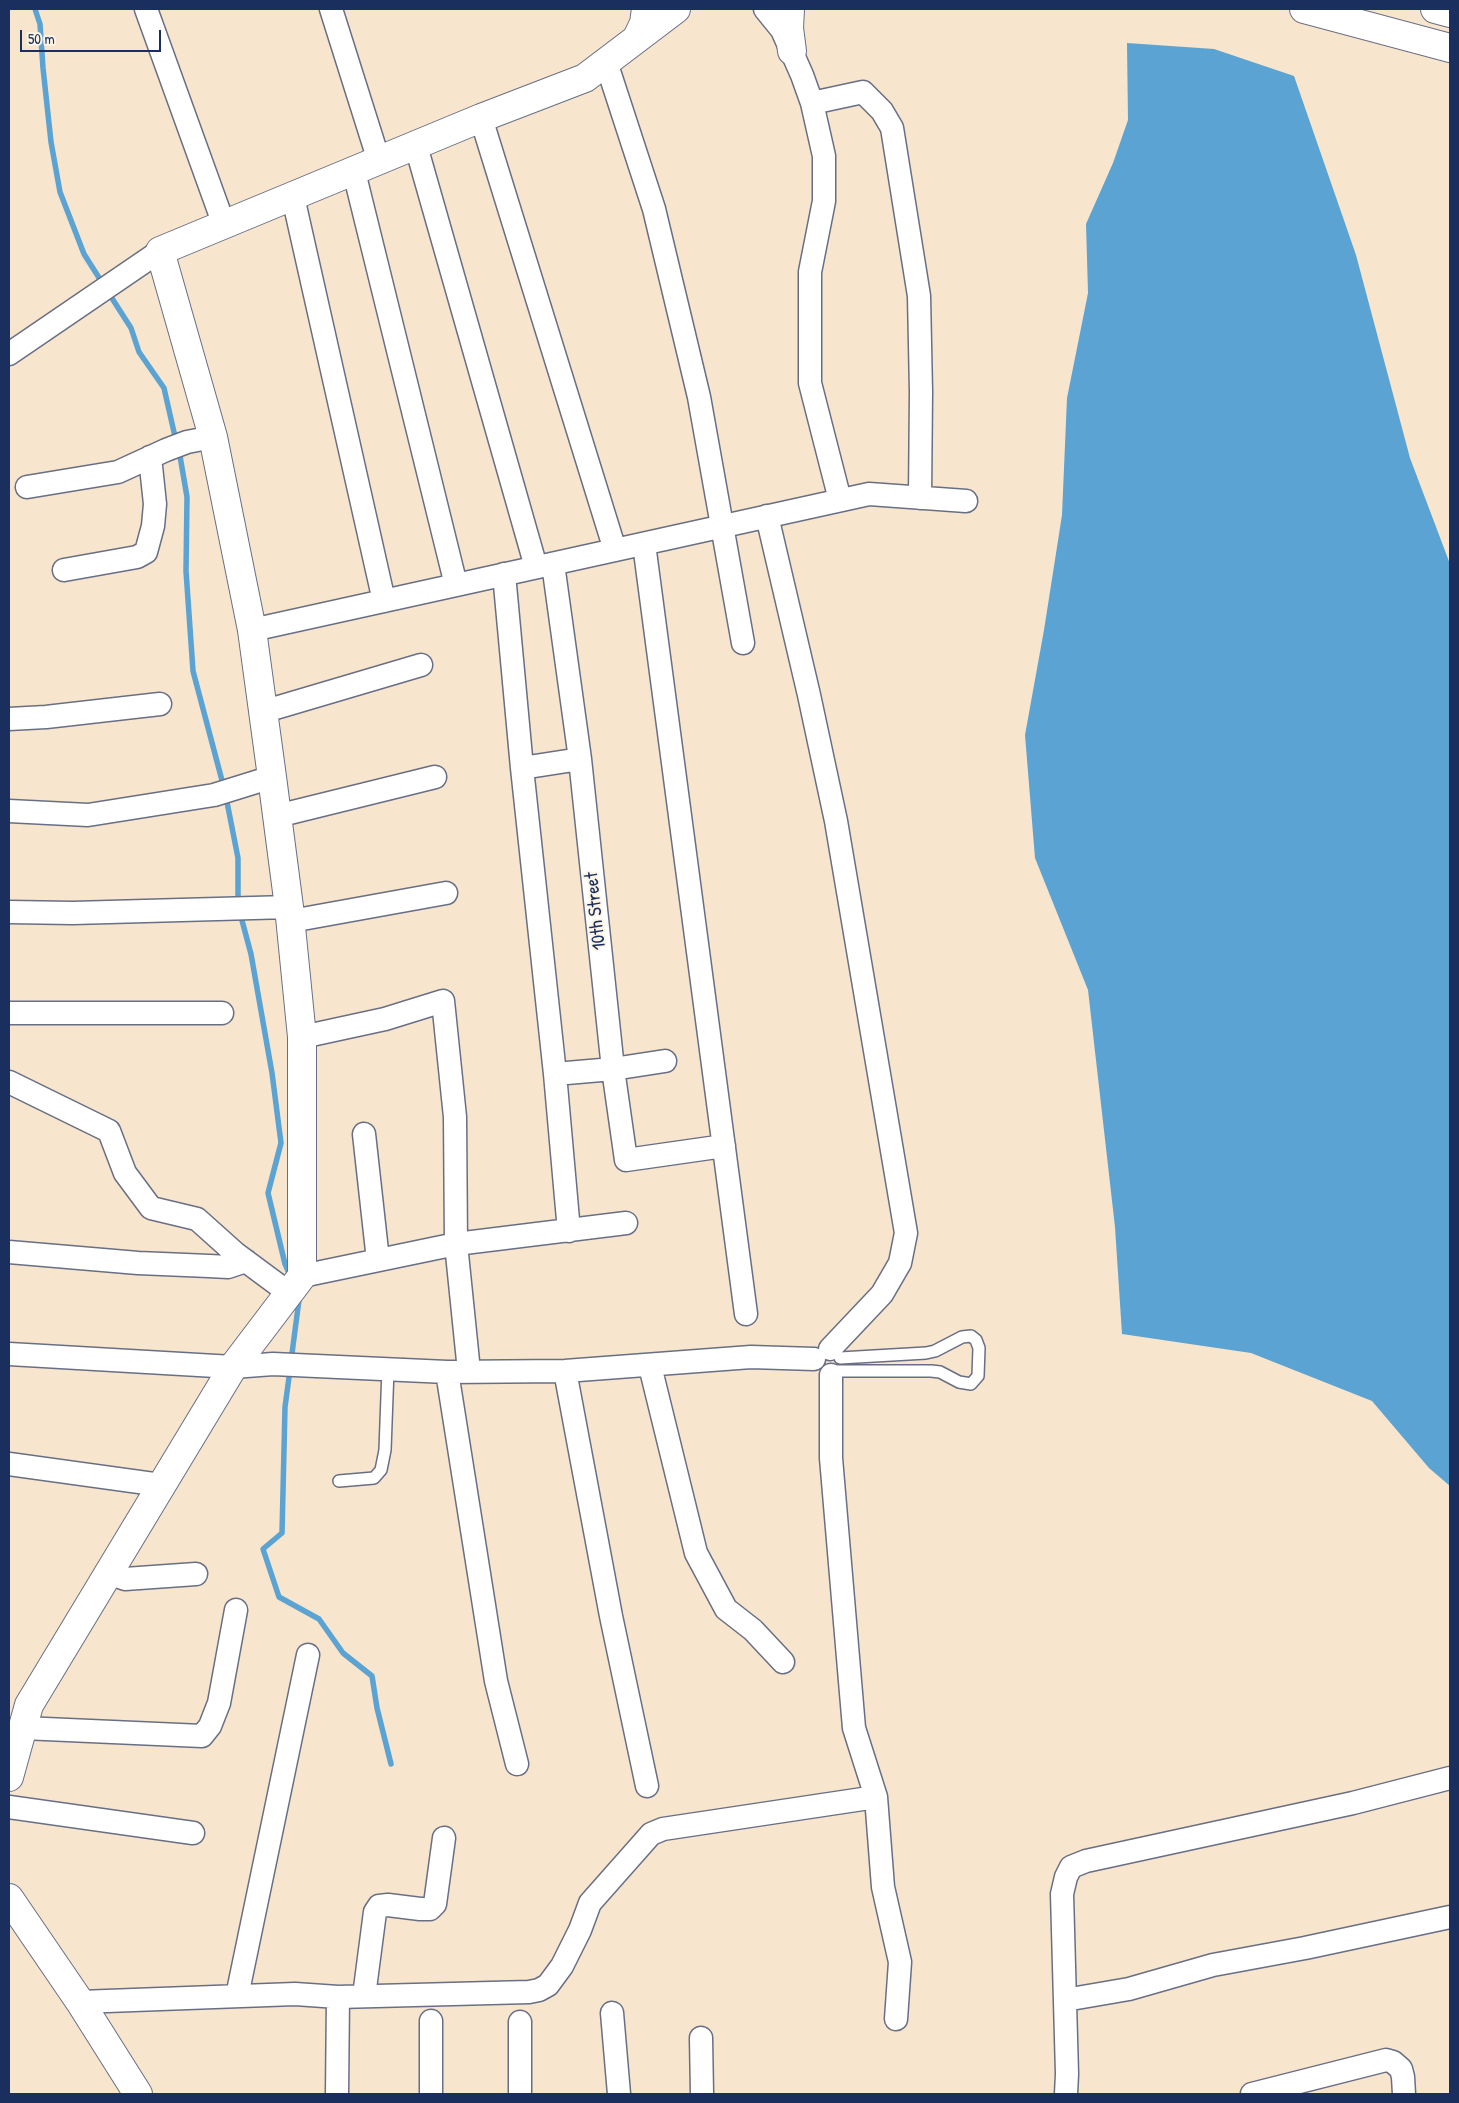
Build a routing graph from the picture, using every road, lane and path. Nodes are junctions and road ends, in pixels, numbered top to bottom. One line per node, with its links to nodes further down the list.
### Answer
1 (146, 9): 20 (street)
2 (331, 9): 17 (street)
3 (646, 9): 10 (main road)
4 (676, 9): 10 (main road)
5 (764, 9): 12 (street)
6 (790, 9): 12 (main road)
7 (1304, 9): 11 (main road)
8 (1435, 9): 9 (main road)
9 (1450, 13)
10 (637, 38): 13 (main road)
11 (1450, 48)
12 (792, 51): 14 (street)
13 (606, 62): 15 (main road); 29 (street)
14 (812, 104): 25 (street); 26 (street)
15 (481, 118): 16 (main road); 31 (street)
16 (416, 146): 17 (main road); 32 (street, 10th Street)
17 (379, 162): 18 (main road)
18 (354, 172): 19 (main road); 35 (street)
19 (293, 197): 20 (main road); 36 (street)
20 (224, 225): 21 (main road)
21 (160, 251): 22 (street); 23 (main road)
22 (9, 354)
23 (179, 447): 24 (street); 33 (street); 37 (main road)
24 (27, 487)
25 (920, 498): 26 (street); 27 (street)
26 (840, 500): 28 (street)
27 (966, 501)
28 (767, 516): 29 (street); 70 (street)
29 (722, 526): 30 (street); 38 (street)
30 (644, 544): 31 (street); 60 (street)
31 (615, 550): 32 (street)
32 (545, 565): 34 (street); 43 (street, 10th Street)
33 (64, 570)
34 (504, 574): 35 (street); 44 (street)
35 (456, 585): 36 (street)
36 (384, 601): 37 (street)
37 (252, 630): 41 (main road)
38 (743, 643)
39 (421, 665): 41 (street)
40 (160, 704): 42 (street)
41 (262, 712): 45 (main road)
42 (9, 719)
43 (580, 759): 44 (street); 56 (street, 10th Street)
44 (522, 768): 57 (street)
45 (272, 777): 47 (street); 48 (main road)
46 (435, 777): 48 (street)
47 (9, 811)
48 (277, 816): 51 (main road)
49 (446, 894): 51 (street)
50 (9, 912): 51 (street)
51 (290, 914): 54 (main road)
52 (9, 1013): 53 (street)
53 (222, 1013)
54 (302, 1037): 63 (street); 67 (main road)
55 (665, 1061): 56 (street)
56 (613, 1069): 57 (street); 60 (street, 10th Street)
57 (555, 1074): 62 (street)
58 (9, 1082): 66 (street)
59 (364, 1134): 65 (street)
60 (724, 1146): 68 (street)
61 (626, 1223): 62 (street)
62 (570, 1231): 63 (street)
63 (456, 1244): 65 (street); 75 (street)
64 (9, 1252): 66 (street)
65 (378, 1260): 67 (street)
66 (246, 1262): 67 (street)
67 (295, 1285): 72 (main road)
68 (746, 1314)
69 (9, 1354): 72 (street)
70 (830, 1363): 70 (lane); 71 (street); 90 (street)
71 (650, 1366): 74 (street); 84 (street)
72 (233, 1367): 73 (street); 79 (main road)
73 (388, 1369): 76 (street); 78 (lane)
74 (565, 1370): 75 (street); 89 (street)
75 (469, 1371): 76 (street)
76 (447, 1372): 86 (street)
77 (9, 1464): 79 (street)
78 (339, 1481)
79 (162, 1485): 80 (main road)
80 (108, 1573): 81 (street); 85 (main road)
81 (196, 1574)
82 (236, 1610): 85 (street)
83 (308, 1655): 96 (street)
84 (783, 1662)
85 (22, 1728): 87 (main road)
86 (517, 1764)
87 (9, 1777)
88 (1450, 1778): 99 (street)
89 (646, 1786)
90 (876, 1797): 97 (street); 102 (street)
91 (9, 1807): 92 (street)
92 (194, 1834)
93 (444, 1838): 97 (street)
94 (9, 1898): 100 (main road)
95 (1450, 1917): 99 (street)
96 (237, 1996): 98 (street); 100 (street)
97 (364, 1996): 98 (street)
98 (338, 1997): 107 (street)
99 (1065, 2000): 112 (street)
100 (80, 2002): 106 (main road)
101 (612, 2013): 110 (street)
102 (896, 2019)
103 (431, 2021): 108 (street)
104 (520, 2022): 109 (street)
105 (701, 2038): 111 (street)
106 (138, 2094)
107 (337, 2094)
108 (431, 2094)
109 (520, 2094)
110 (619, 2094)
111 (702, 2094)
112 (1066, 2094)
113 (1252, 2094): 114 (street)
114 (1404, 2094)

